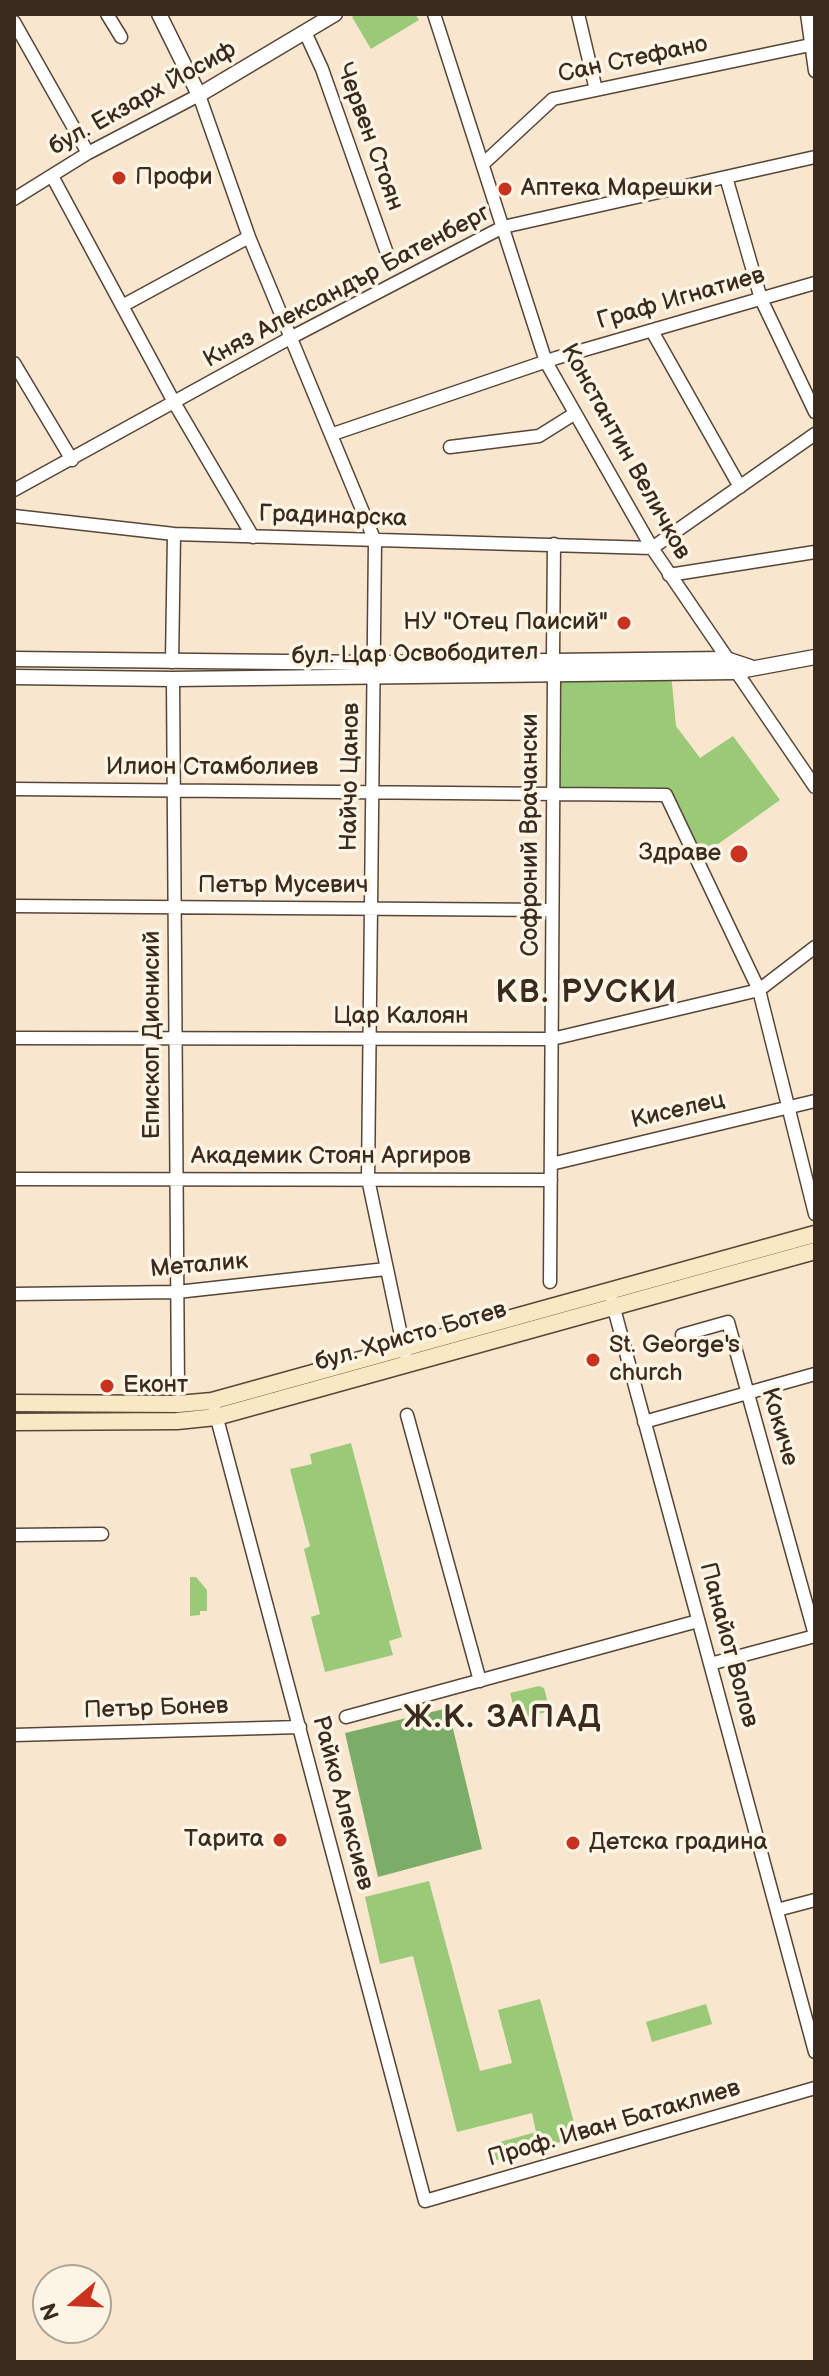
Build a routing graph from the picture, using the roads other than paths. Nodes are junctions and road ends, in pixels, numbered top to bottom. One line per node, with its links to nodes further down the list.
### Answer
1 (107, 14): 9 (street)
2 (159, 14): 13 (street)
3 (335, 14): 8 (street, бул. Екзарх Йосиф)
4 (434, 14): 16 (street, Константин Величков)
5 (578, 14): 12 (street)
6 (807, 14): 10 (street)
7 (14, 22): 14 (street)
8 (305, 32): 13 (street, бул. Екзарх Йосиф); 22 (street, Червен Стоян)
9 (121, 37)
10 (813, 45): 11 (street); 12 (street, Сан Стефано)
11 (815, 71)
12 (596, 90): 16 (street, Сан Стефано)
13 (199, 95): 14 (street, бул. Екзарх Йосиф); 21 (street, Найчо Цанов)
14 (88, 153): 17 (street, бул. Екзарх Йосиф)
15 (815, 157): 18 (street, Княз Александър Батенберг)
16 (483, 164): 20 (street, Константин Величков)
17 (52, 176): 19 (street, бул. Екзарх Йосиф); 25 (street)
18 (726, 177): 20 (street, Княз Александър Батенберг); 24 (street)
19 (14, 199)
20 (503, 227): 27 (street, Княз Александър Батенберг); 28 (street, Константин Величков)
21 (249, 237): 25 (street); 27 (street, Найчо Цанов)
22 (389, 259)
23 (815, 283): 24 (street, Граф Игнатиев)
24 (761, 299): 26 (street, Граф Игнатиев); 31 (street)
25 (122, 306): 30 (street)
26 (652, 331): 28 (street, Граф Игнатиев); 37 (street)
27 (290, 338): 30 (street, Княз Александър Батенберг); 33 (street, Найчо Цанов)
28 (546, 362): 32 (street, Константин Величков); 33 (street, Граф Игнатиев)
29 (14, 365): 36 (street)
30 (175, 404): 36 (street, Княз Александър Батенберг); 41 (street)
31 (815, 412)
32 (574, 414): 35 (street); 44 (street, Константин Величков)
33 (333, 434): 42 (street, Найчо Цанов)
34 (815, 434): 37 (street)
35 (450, 447)
36 (72, 460): 38 (street, Княз Александър Батенберг)
37 (740, 487): 44 (street)
38 (14, 490)
39 (14, 516): 40 (street, Градинарска)
40 (174, 534): 41 (street, Градинарска); 52 (street)
41 (253, 537): 42 (street, Градинарска)
42 (375, 541): 43 (street, Градинарска); 54 (street, Найчо Цанов)
43 (554, 544): 44 (street, Градинарска); 48 (street)
44 (652, 548): 46 (street, Константин Величков)
45 (815, 552): 46 (street)
46 (669, 575): 47 (street, Константин Величков)
47 (711, 637): 51 (street); 53 (street, Константин Величков)
48 (553, 655)
49 (815, 657): 53 (street)
50 (14, 659): 52 (street, бул. Цар Освободител)
51 (698, 660): 53 (street, бул. Цар Освободител); 54 (street, бул. Цар Освободител)
52 (172, 662): 54 (street, бул. Цар Освободител)
53 (730, 666): 55 (street, бул. Цар Освободител); 58 (street, Константин Величков)
54 (376, 670): 55 (street, бул. Цар Освободител); 57 (street, бул. Цар Освободител); 61 (street, Найчо Цанов)
55 (554, 676): 62 (street, Софроний Врачански)
56 (14, 677): 57 (street, бул. Цар Освободител)
57 (173, 679): 60 (street, Епископ Дионисий)
58 (815, 787)
59 (14, 789): 60 (street, Илион Стамболиев)
60 (173, 790): 61 (street, Илион Стамболиев); 64 (street, Епископ Дионисий)
61 (371, 791): 62 (street, Илион Стамболиев); 65 (street, Найчо Цанов)
62 (553, 793): 66 (street, Софроний Врачански); 68 (street, Илион Стамболиев)
63 (14, 906): 64 (street, Петър Мусевич)
64 (174, 907): 65 (street, Петър Мусевич); 70 (street, Епископ Дионисий)
65 (372, 908): 66 (street, Петър Мусевич); 71 (street, Найчо Цанов)
66 (552, 910): 72 (street, Софроний Врачански)
67 (815, 947): 68 (street, Цар Калоян)
68 (759, 990): 72 (street, Цар Калоян); 74 (street)
69 (14, 1038): 70 (street, Цар Калоян)
70 (175, 1039): 71 (street, Цар Калоян); 77 (street, Епископ Дионисий)
71 (370, 1039): 72 (street, Цар Калоян); 78 (street, Найчо Цанов)
72 (552, 1039): 75 (street, Софроний Врачански)
73 (815, 1101): 74 (street, Киселец)
74 (787, 1108): 75 (street, Киселец); 80 (street)
75 (551, 1164): 79 (street, Софроний Врачански)
76 (14, 1179): 77 (street, Академик Стоян Аргиров)
77 (176, 1179): 78 (street, Академик Стоян Аргиров); 85 (street, Епископ Дионисий)
78 (368, 1179): 79 (street, Академик Стоян Аргиров); 83 (street, Найчо Цанов)
79 (551, 1180): 84 (street, Софроний Врачански)
80 (815, 1214)
81 (815, 1234): 87 (main road, бул. Христо Ботев)
82 (815, 1251): 87 (main road, бул. Христо Ботев)
83 (386, 1269): 85 (street, Металик); 89 (street, Найчо Цанов)
84 (550, 1282)
85 (177, 1292): 86 (street, Металик); 91 (street, Епископ Дионисий)
86 (14, 1294)
87 (611, 1298): 89 (main road, бул. Христо Ботев); 97 (street, Панайот Волов)
88 (682, 1335): 92 (street, Кокиче)
89 (405, 1355): 94 (main road, бул. Христо Ботев)
90 (815, 1374): 92 (street)
91 (178, 1390)
92 (747, 1393): 97 (street); 101 (street, Кокиче)
93 (14, 1403): 94 (main road, бул. Христо Ботев)
94 (214, 1409): 96 (main road, бул. Христо Ботев); 105 (street, Райко Алексиев)
95 (407, 1415): 103 (street)
96 (14, 1422)
97 (644, 1422): 100 (street, Панайот Волов)
98 (102, 1534): 99 (street)
99 (14, 1535)
100 (698, 1621): 102 (street, Панайот Волов); 103 (street)
101 (815, 1636): 102 (street)
102 (710, 1664): 108 (street, Панайот Волов)
103 (480, 1681): 104 (street)
104 (346, 1717)
105 (300, 1727): 106 (street, Петър Бонев); 112 (street, Райко Алексиев)
106 (14, 1735)
107 (815, 1900): 108 (street)
108 (777, 1910): 109 (street, Панайот Волов)
109 (809, 2009): 110 (street)
110 (815, 2052)
111 (815, 2088): 112 (street, Проф. Иван Батаклиев)
112 (425, 2201)

